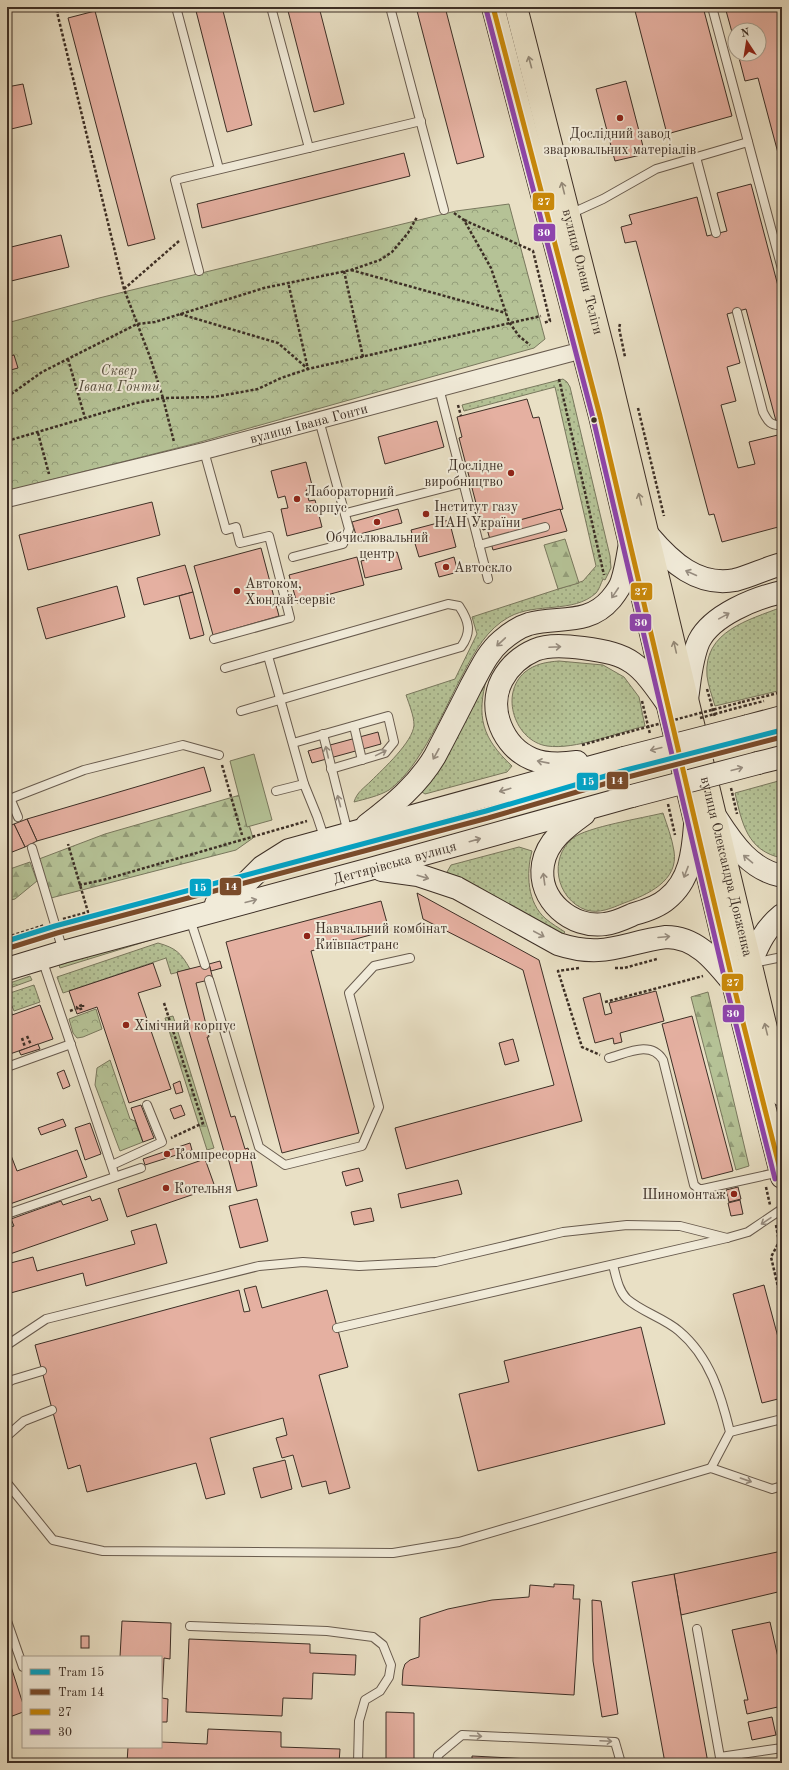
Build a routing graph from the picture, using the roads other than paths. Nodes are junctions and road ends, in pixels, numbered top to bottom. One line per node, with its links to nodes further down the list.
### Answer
1 (176, 7): 11 (lane)
2 (271, 7): 9 (lane)
3 (390, 7): 7 (lane)
4 (492, 7): 18 (main road, вулиця Олени Теліги)
5 (516, 7): 13 (main road, вулиця Олени Теліги, one-way to 5)
6 (712, 7): 8 (lane)
7 (421, 120): 9 (lane); 12 (lane)
8 (748, 142): 10 (lane); 15 (lane)
9 (309, 148): 11 (lane)
10 (696, 157): 13 (lane); 14 (lane)
11 (219, 169): 16 (lane)
12 (447, 209)
13 (570, 215): 19 (main road, вулиця Олени Теліги)
14 (716, 233)
15 (782, 269)
16 (199, 271)
17 (737, 312): 22 (lane)
18 (583, 350): 19 (street); 20 (street, вулиця Івана Гонти); 28 (main road, вулиця Олени Теліги)
19 (617, 362): 28 (main road, вулиця Олени Теліги, one-way to 19)
20 (439, 388): 21 (street, вулиця Івана Гонти); 24 (lane)
21 (319, 420): 23 (street, вулиця Івана Гонти); 26 (lane)
22 (782, 425)
23 (204, 451): 25 (street, вулиця Івана Гонти); 34 (lane)
24 (463, 483): 26 (lane); 29 (lane)
25 (7, 499)
26 (346, 513): 30 (lane)
27 (545, 527): 29 (lane)
28 (640, 540): 31 (main road, one-way to 28); 38 (main road, вулиця Олександра Довженка); 55 (main road, one-way to 55)
29 (479, 545): 32 (lane)
30 (293, 557)
31 (782, 564)
32 (488, 579)
33 (782, 592): 38 (main road, one-way to 33)
34 (214, 639)
35 (268, 656): 36 (lane); 37 (lane); 37 (lane)
36 (225, 668)
37 (281, 700): 39 (lane); 43 (lane)
38 (678, 702): 46 (main road, one-way to 38); 54 (main road, вулиця Олександра Довженка)
39 (241, 712)
40 (782, 717): 46 (main road, one-way to 46, bridge)
41 (354, 726): 42 (lane); 47 (lane); 47 (lane, one-way to 41)
42 (323, 734): 43 (lane); 48 (lane, one-way to 42)
43 (293, 742): 49 (lane)
44 (219, 755): 51 (lane)
45 (782, 757): 52 (main road, Дегтярівська вулиця, one-way to 45, bridge)
46 (624, 758): 55 (main road, one-way to 55)
47 (362, 760): 48 (lane)
48 (331, 769): 55 (lane, one-way to 48)
49 (304, 784): 50 (lane); 56 (lane)
50 (276, 791)
51 (9, 799): 53 (lane)
52 (599, 805): 54 (main road, one-way to 52); 58 (main road, Дегтярівська вулиця, one-way to 52)
53 (18, 817)
54 (714, 817): 59 (main road, one-way to 54); 66 (main road, вулиця Олександра Довженка); 70 (main road, вулиця Олександра Довженка)
55 (353, 833): 56 (main road)
56 (325, 840): 61 (main road)
57 (32, 848): 62 (lane)
58 (370, 869): 61 (main road, Дегтярівська вулиця, one-way to 58); 70 (main road, one-way to 70)
59 (782, 876)
60 (782, 915): 66 (main road, вулиця Олександра Довженка)
61 (195, 916): 62 (main road, Дегтярівська вулиця); 67 (lane)
62 (63, 952): 64 (main road, Дегтярівська вулиця)
63 (782, 957): 66 (lane)
64 (42, 958): 68 (main road, Дегтярівська вулиця); 71 (lane)
65 (410, 958): 69 (lane)
66 (750, 964): 74 (main road, вулиця Олександра Довженка, one-way to 66)
67 (205, 965)
68 (7, 969)
69 (210, 980)
70 (733, 983): 78 (main road, вулиця Олександра Довженка)
71 (70, 1044): 73 (lane); 76 (lane)
72 (608, 1058): 78 (lane)
73 (7, 1067)
74 (781, 1089)
75 (147, 1105): 76 (lane)
76 (112, 1165): 79 (lane)
77 (141, 1168): 79 (lane)
78 (775, 1175)
79 (115, 1176): 81 (lane)
80 (782, 1209): 82 (lane, one-way to 82)
81 (7, 1214)
82 (727, 1238): 83 (lane); 85 (lane)
83 (613, 1265): 84 (lane); 90 (lane)
84 (337, 1328)
85 (7, 1345)
86 (42, 1371): 87 (lane)
87 (7, 1384)
88 (52, 1410): 91 (lane)
89 (782, 1419): 90 (lane)
90 (730, 1432): 92 (lane)
91 (7, 1436)
92 (711, 1468): 93 (lane); 94 (lane, one-way to 94)
93 (7, 1483)
94 (782, 1486)
95 (7, 1621): 98 (lane)
96 (190, 1626): 101 (lane)
97 (697, 1629): 100 (lane)
98 (22, 1664)
99 (782, 1748): 100 (lane)
100 (721, 1760)
101 (358, 1763)
102 (437, 1763): 103 (lane, one-way to 103)
103 (621, 1763)

